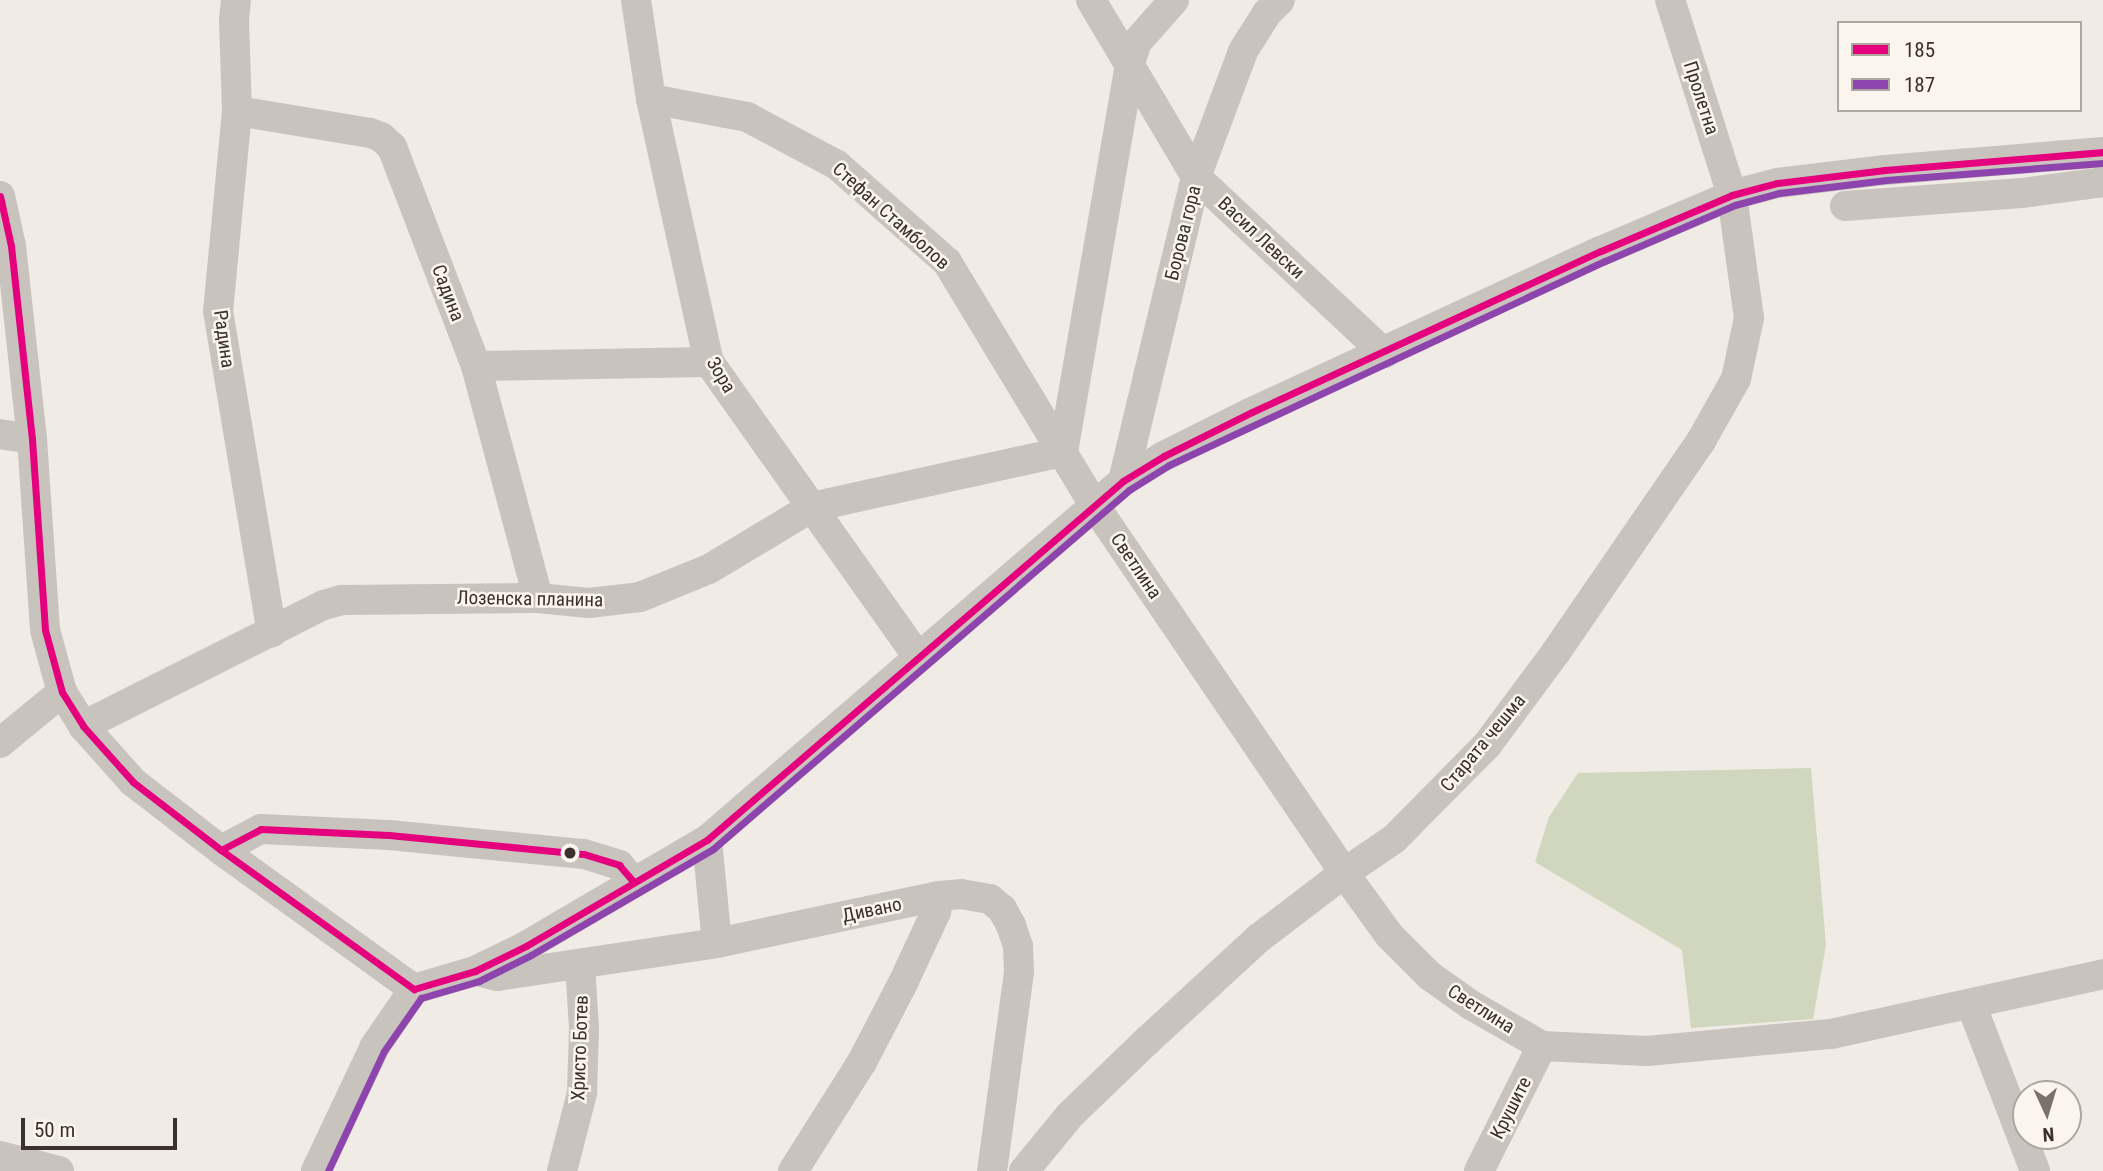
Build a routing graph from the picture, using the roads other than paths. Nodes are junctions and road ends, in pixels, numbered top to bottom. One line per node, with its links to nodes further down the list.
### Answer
1 (636, 0): 8 (street, Зора)
2 (1091, 0): 7 (street, Васил Левски)
3 (1174, 0): 7 (street)
4 (1280, 0): 11 (street, Борова гора)
5 (1670, 0): 13 (street, Пролетна)
6 (230, 7): 9 (street, Радина)
7 (1130, 63): 11 (street, Васил Левски); 21 (street)
8 (651, 99): 17 (street, Зора); 21 (street, Стефан Стамболов)
9 (237, 111): 18 (street, Садина); 26 (street, Радина)
10 (2103, 152): 13 (street)
11 (1196, 177): 16 (street, Васил Левски); 22 (street, Борова гора)
12 (2103, 182): 15 (street)
13 (1732, 195): 16 (street); 33 (street, Старата чешма)
14 (0, 196): 20 (street)
15 (1845, 206)
16 (1384, 354): 22 (street)
17 (709, 362): 18 (street); 24 (street, Зора)
18 (476, 366): 25 (street, Садина)
19 (0, 434): 20 (street)
20 (32, 439): 28 (street)
21 (1063, 452): 23 (street, Стефан Стамболов); 24 (street, Лозенска планина)
22 (1123, 481): 23 (street)
23 (1095, 506): 27 (street); 33 (street, Светлина)
24 (812, 507): 25 (street, Лозенска планина); 27 (street, Зора)
25 (538, 598): 26 (street, Лозенска планина)
26 (272, 633): 29 (street, Лозенска планина)
27 (918, 657): 31 (street)
28 (62, 692): 29 (street); 30 (street)
29 (83, 726): 32 (street)
30 (0, 743)
31 (707, 839): 34 (street); 36 (street)
32 (221, 850): 34 (street); 40 (street)
33 (1344, 873): 42 (street, Светлина); 49 (street, Старата чешма)
34 (633, 881): 38 (street)
35 (939, 895): 36 (street, Дивано); 47 (street); 48 (street, Дивано)
36 (717, 943): 37 (street, Дивано)
37 (580, 965): 38 (street, Дивано); 46 (street, Христо Ботев)
38 (475, 971): 40 (street)
39 (2103, 974): 41 (street, Светлина)
40 (414, 989): 45 (street)
41 (1971, 1004): 42 (street, Светлина); 51 (street)
42 (1542, 1046): 50 (street, Крушите)
43 (0, 1156): 44 (street)
44 (59, 1171)
45 (316, 1171)
46 (562, 1171)
47 (793, 1171)
48 (992, 1171)
49 (1024, 1171)
50 (1479, 1171)
51 (2035, 1171)

